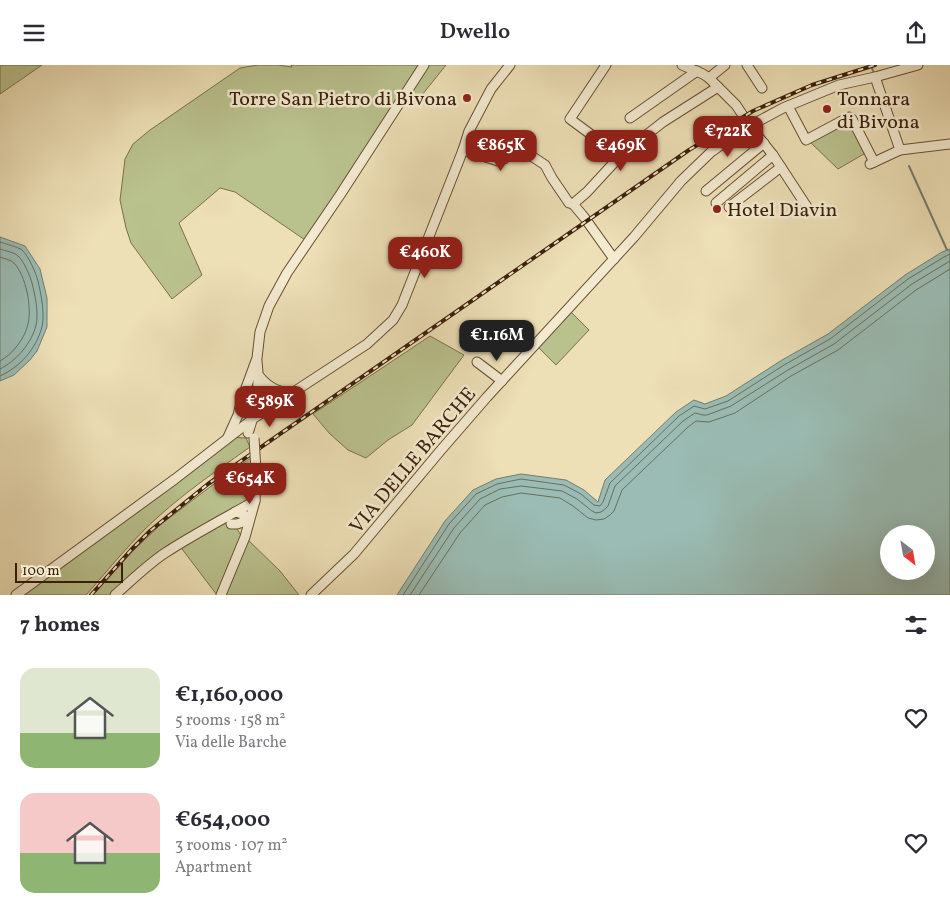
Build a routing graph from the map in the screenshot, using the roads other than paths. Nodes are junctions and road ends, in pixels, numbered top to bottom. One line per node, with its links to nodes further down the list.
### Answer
1 (424, 65): 29 (street)
2 (510, 65): 18 (street)
3 (606, 65): 21 (street)
4 (682, 65): 8 (street)
5 (725, 65): 10 (street)
6 (747, 65): 12 (street)
7 (918, 65): 9 (street, VIA DELLE BARCHE)
8 (697, 71): 10 (street); 14 (street)
9 (875, 77): 13 (street, VIA DELLE BARCHE); 19 (street)
10 (710, 78): 11 (street)
11 (718, 87): 15 (street); 21 (street)
12 (762, 87)
13 (788, 106): 15 (street, VIA DELLE BARCHE); 19 (street)
14 (630, 118)
15 (747, 128): 16 (street); 28 (street, VIA DELLE BARCHE)
16 (764, 143): 20 (street); 23 (street)
17 (950, 144): 19 (street)
18 (463, 150): 25 (street); 33 (street)
19 (900, 150)
20 (773, 155): 22 (street); 24 (street)
21 (620, 156): 25 (street)
22 (781, 167): 26 (street); 27 (street)
23 (706, 191)
24 (716, 203)
25 (573, 204): 28 (street)
26 (729, 207)
27 (809, 210)
28 (614, 259): 32 (street, VIA DELLE BARCHE)
29 (257, 358): 31 (street); 34 (street)
30 (477, 362): 32 (street)
31 (259, 376): 33 (street); 35 (street)
32 (502, 381): 48 (street, VIA DELLE BARCHE)
33 (290, 394): 35 (street)
34 (243, 396): 35 (street); 38 (street)
35 (255, 423): 36 (street); 37 (street)
36 (236, 431): 37 (street); 38 (street)
37 (251, 435): 39 (street, bridge)
38 (228, 437): 45 (street)
39 (255, 501): 40 (street); 41 (street)
40 (235, 512): 41 (street); 42 (street)
41 (250, 520): 43 (street); 44 (street)
42 (219, 521): 43 (street); 46 (street)
43 (231, 523): 44 (street)
44 (243, 541): 47 (street)
45 (16, 595)
46 (115, 595)
47 (221, 595)
48 (311, 595)

